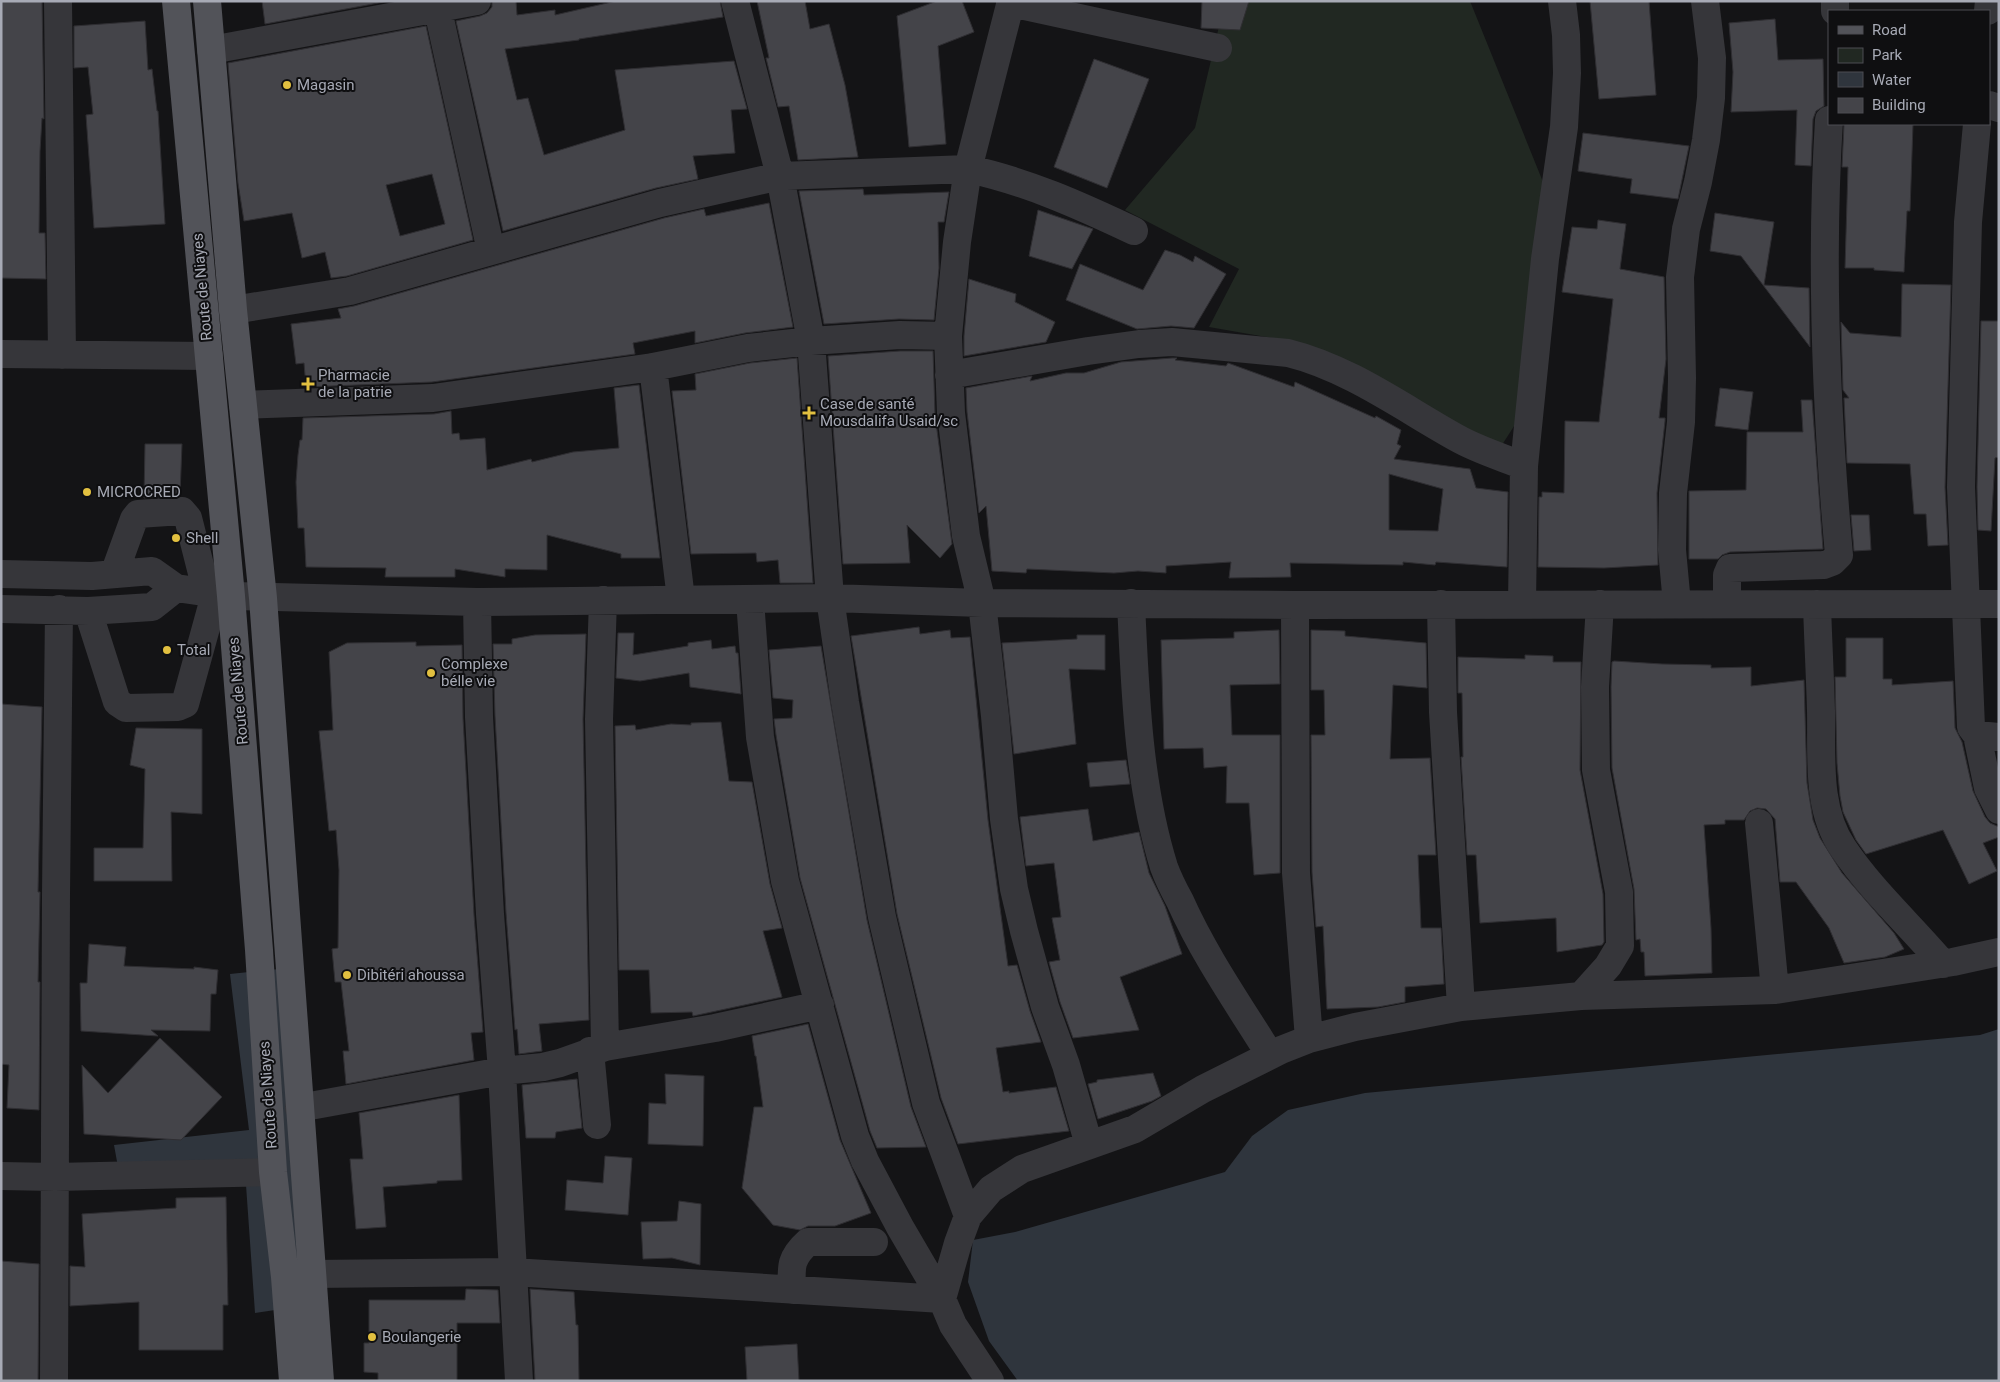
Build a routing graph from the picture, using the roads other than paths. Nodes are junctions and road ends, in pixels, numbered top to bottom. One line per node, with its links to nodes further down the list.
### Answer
1 (58, 1): 22 (street)
2 (176, 1): 23 (main road, Route de Niayes)
3 (207, 1): 11 (main road, Route de Niayes)
4 (477, 1): 9 (street)
5 (736, 1): 15 (street)
6 (1562, 1): 27 (street)
7 (1705, 1): 43 (street)
8 (1011, 2): 10 (street); 14 (street)
9 (437, 5): 11 (street); 17 (street)
10 (1218, 48)
11 (211, 50): 18 (main road, Route de Niayes)
12 (1829, 125): 44 (street)
13 (1977, 125): 46 (street)
14 (968, 169): 15 (street); 16 (street); 19 (street)
15 (780, 176): 17 (street); 20 (street)
16 (1134, 231)
17 (491, 251): 18 (street)
18 (233, 310): 26 (main road, Route de Niayes)
19 (948, 336): 20 (street); 25 (street)
20 (811, 341): 24 (street); 33 (street)
21 (1, 354): 22 (street)
22 (62, 355): 23 (street)
23 (209, 356): 31 (main road, Route de Niayes)
24 (653, 367): 26 (street); 34 (street)
25 (949, 375): 27 (street); 38 (street)
26 (243, 405): 32 (main road, Route de Niayes)
27 (1524, 466): 41 (street)
28 (1, 574): 29 (street)
29 (114, 574): 30 (street); 31 (street)
30 (176, 588): 31 (street); 51 (street)
31 (218, 595): 32 (street); 51 (street); 68 (main road, Route de Niayes)
32 (263, 598): 37 (street); 65 (main road, Route de Niayes)
33 (830, 598): 36 (street); 38 (street); 71 (street)
34 (681, 599): 35 (street); 36 (street)
35 (603, 600): 37 (street); 62 (street)
36 (750, 600): 59 (street)
37 (476, 602): 64 (street)
38 (982, 603): 39 (street); 67 (street)
39 (1131, 603): 48 (street); 63 (street)
40 (1441, 604): 41 (street); 48 (street); 60 (street)
41 (1522, 604): 42 (street)
42 (1600, 604): 43 (street); 58 (street)
43 (1677, 604): 44 (street)
44 (1728, 604): 45 (street)
45 (1817, 604): 46 (street); 56 (street)
46 (1966, 604): 47 (street); 52 (street)
47 (1999, 604)
48 (1294, 605): 61 (street)
49 (1, 609): 50 (street)
50 (59, 609): 51 (street); 70 (street)
51 (88, 611)
52 (1988, 736): 53 (street)
53 (1999, 810)
54 (1759, 823): 57 (street)
55 (1999, 952): 56 (street)
56 (1943, 964): 57 (street)
57 (1775, 990): 58 (street)
58 (1581, 996): 60 (street)
59 (820, 1005): 62 (street); 76 (street)
60 (1461, 1007): 61 (street)
61 (1309, 1039): 63 (street)
62 (598, 1049): 64 (street); 66 (street)
63 (1270, 1055): 67 (street)
64 (502, 1071): 65 (street); 73 (street)
65 (299, 1108): 74 (main road, Route de Niayes)
66 (596, 1125)
67 (1089, 1145): 71 (street)
68 (273, 1172): 70 (street); 78 (main road, Route de Niayes)
69 (1, 1176): 70 (street)
70 (55, 1177): 77 (street)
71 (968, 1216): 76 (street)
72 (874, 1242): 75 (street)
73 (513, 1272): 74 (street); 75 (street); 80 (street)
74 (311, 1274): 79 (main road, Route de Niayes)
75 (792, 1290): 76 (street)
76 (942, 1299): 81 (street)
77 (54, 1381)
78 (293, 1381)
79 (320, 1381)
80 (519, 1381)
81 (990, 1381)

